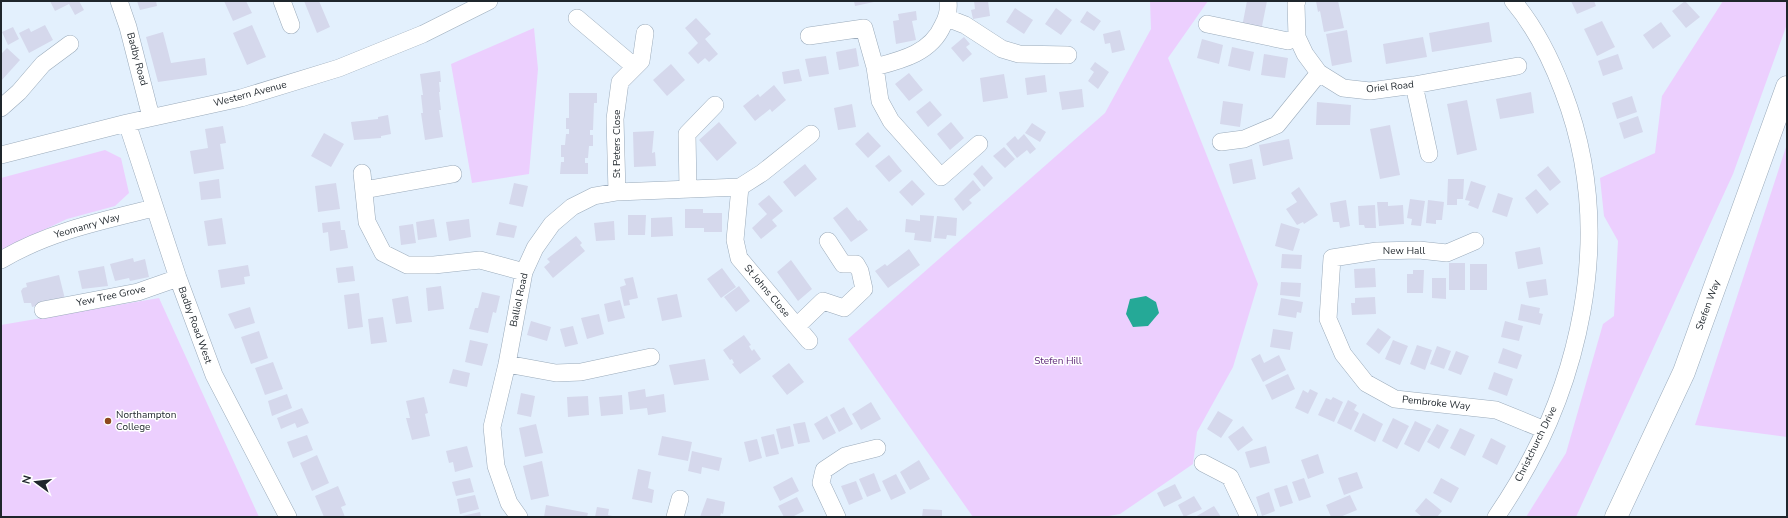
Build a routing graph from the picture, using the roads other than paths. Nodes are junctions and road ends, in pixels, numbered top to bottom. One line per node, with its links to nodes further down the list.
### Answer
1 (119, 1): 24 (street, Badby Road)
2 (282, 1): 10 (street)
3 (489, 1): 24 (street, Western Avenue)
4 (948, 1): 8 (street)
5 (1297, 1): 13 (street, Oriel Road)
6 (1514, 1): 49 (street, Christchurch Drive)
7 (577, 18): 17 (street)
8 (946, 18): 15 (street); 18 (street)
9 (1207, 24): 13 (street)
10 (290, 25)
11 (645, 33): 17 (street, St Peters Close)
12 (809, 36): 18 (street)
13 (1298, 37): 19 (street, Oriel Road)
14 (70, 44): 23 (street)
15 (1068, 55)
16 (1518, 66): 20 (street, Oriel Road)
17 (635, 67): 36 (street, St Peters Close)
18 (874, 67): 28 (street)
19 (1319, 73): 20 (street, Oriel Road); 27 (street)
20 (1414, 85): 29 (street)
21 (1787, 87): 59 (highway, Stefen Way)
22 (715, 104): 34 (street)
23 (1, 108)
24 (151, 117): 25 (street, Western Avenue)
25 (128, 122): 30 (street, Western Avenue); 37 (street, Badby Road West)
26 (811, 134): 33 (street)
27 (1221, 142)
28 (979, 144)
29 (1429, 154)
30 (1, 155)
31 (362, 173): 35 (street)
32 (453, 174): 35 (street)
33 (740, 187): 34 (street, Balliol Road); 45 (street, St Johns Close)
34 (688, 189): 36 (street, Balliol Road)
35 (364, 190): 42 (street)
36 (617, 192): 42 (street, Balliol Road)
37 (154, 208): 41 (street, Yeomanry Way); 43 (street, Badby Road West)
38 (828, 240): 45 (street)
39 (1475, 242): 40 (street, New Hall)
40 (1332, 258): 49 (street, Pembroke Way)
41 (1, 260)
42 (524, 272): 48 (street, Balliol Road)
43 (178, 278): 44 (street, Yew Tree Grove); 53 (street, Badby Road West)
44 (43, 310)
45 (796, 326): 46 (street, St Johns Close)
46 (809, 341)
47 (651, 357): 48 (street)
48 (507, 364): 54 (street, Balliol Road)
49 (1546, 430): 58 (street, Christchurch Drive)
50 (877, 448): 56 (street)
51 (1203, 463): 57 (street)
52 (680, 499): 55 (street)
53 (288, 517)
54 (519, 517)
55 (675, 517)
56 (837, 517)
57 (1249, 517)
58 (1496, 517)
59 (1616, 517)

